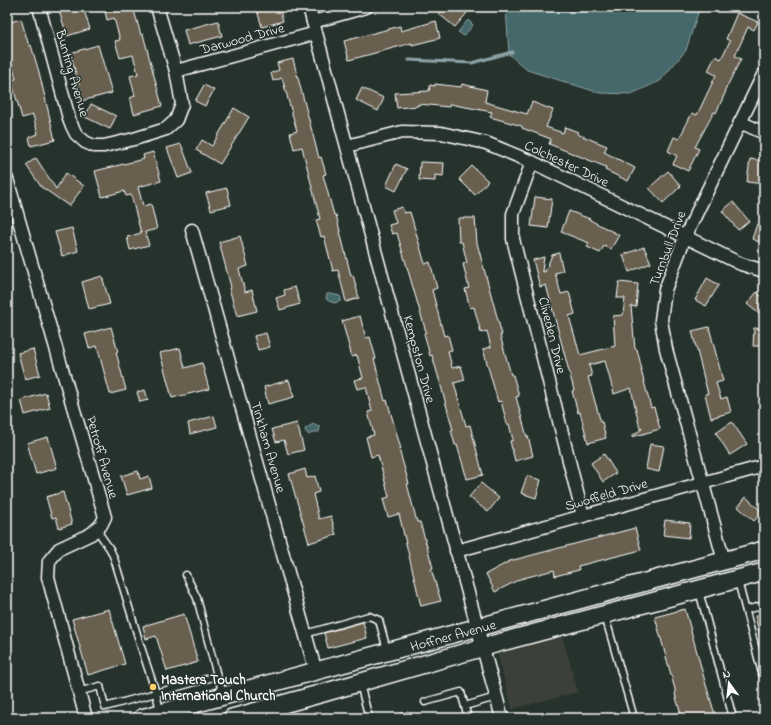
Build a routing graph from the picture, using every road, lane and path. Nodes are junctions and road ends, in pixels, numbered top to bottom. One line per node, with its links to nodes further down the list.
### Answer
1 (39, 7): 6 (street, Bunting Avenue)
2 (157, 7): 6 (street)
3 (309, 7): 5 (street, Kempston Drive)
4 (366, 7): 5 (street, Darwood Drive)
5 (315, 27): 6 (street, Darwood Drive); 10 (street, Kempston Drive)
6 (176, 71)
7 (764, 73): 8 (street, Turnbull Drive)
8 (740, 122): 9 (street); 14 (street, Turnbull Drive)
9 (764, 133)
10 (347, 146): 11 (street, Colchester Drive); 21 (street, Kempston Drive)
11 (532, 162): 14 (street, Colchester Drive); 18 (street, Cliveden Drive)
12 (7, 179): 19 (street, Petroff Avenue)
13 (192, 230): 32 (street, Tinkham Avenue)
14 (685, 237): 15 (street, Colchester Drive); 17 (street, Turnbull Drive)
15 (764, 271)
16 (764, 466): 17 (street, Swoffield Drive)
17 (703, 482): 18 (street, Swoffield Drive); 23 (street, Turnbull Drive)
18 (583, 516): 21 (street, Swoffield Drive)
19 (96, 529): 39 (street); 40 (lane)
20 (764, 550): 23 (main road, Hoffner Avenue)
21 (456, 551): 31 (street, Kempston Drive)
22 (764, 558): 27 (main road)
23 (724, 561): 31 (main road, Hoffner Avenue)
24 (764, 572): 26 (main road, Hoffner Avenue)
25 (186, 575): 36 (lane)
26 (737, 579): 27 (main road, Hoffner Avenue); 29 (lane)
27 (702, 589): 30 (main road, Hoffner Avenue); 56 (lane)
28 (764, 605): 29 (lane)
29 (746, 610): 37 (lane)
30 (605, 614): 33 (main road, Hoffner Avenue); 55 (lane)
31 (478, 628): 33 (street, Kempston Drive); 34 (main road, Hoffner Avenue)
32 (305, 634): 34 (lane); 35 (street, Tinkham Avenue)
33 (484, 647): 38 (main road, Hoffner Avenue); 42 (street, Kempston Drive)
34 (388, 652): 35 (main road, Hoffner Avenue)
35 (316, 672): 41 (main road, Hoffner Avenue); 49 (main road)
36 (217, 676): 40 (lane); 41 (lane)
37 (764, 681)
38 (360, 683): 50 (main road, Hoffner Avenue); 51 (lane)
39 (78, 692): 40 (lane); 47 (street)
40 (156, 693): 45 (lane)
41 (224, 696): 45 (main road, Hoffner Avenue)
42 (496, 697): 44 (lane); 54 (street, Kempston Drive)
43 (425, 702): 44 (lane)
44 (465, 706): 53 (lane)
45 (160, 713): 48 (main road, Hoffner Avenue)
46 (407, 716): 52 (lane)
47 (86, 718)
48 (142, 718)
49 (220, 718)
50 (232, 718)
51 (369, 718)
52 (398, 718)
53 (468, 718)
54 (502, 718)
55 (634, 718)
56 (733, 718)

